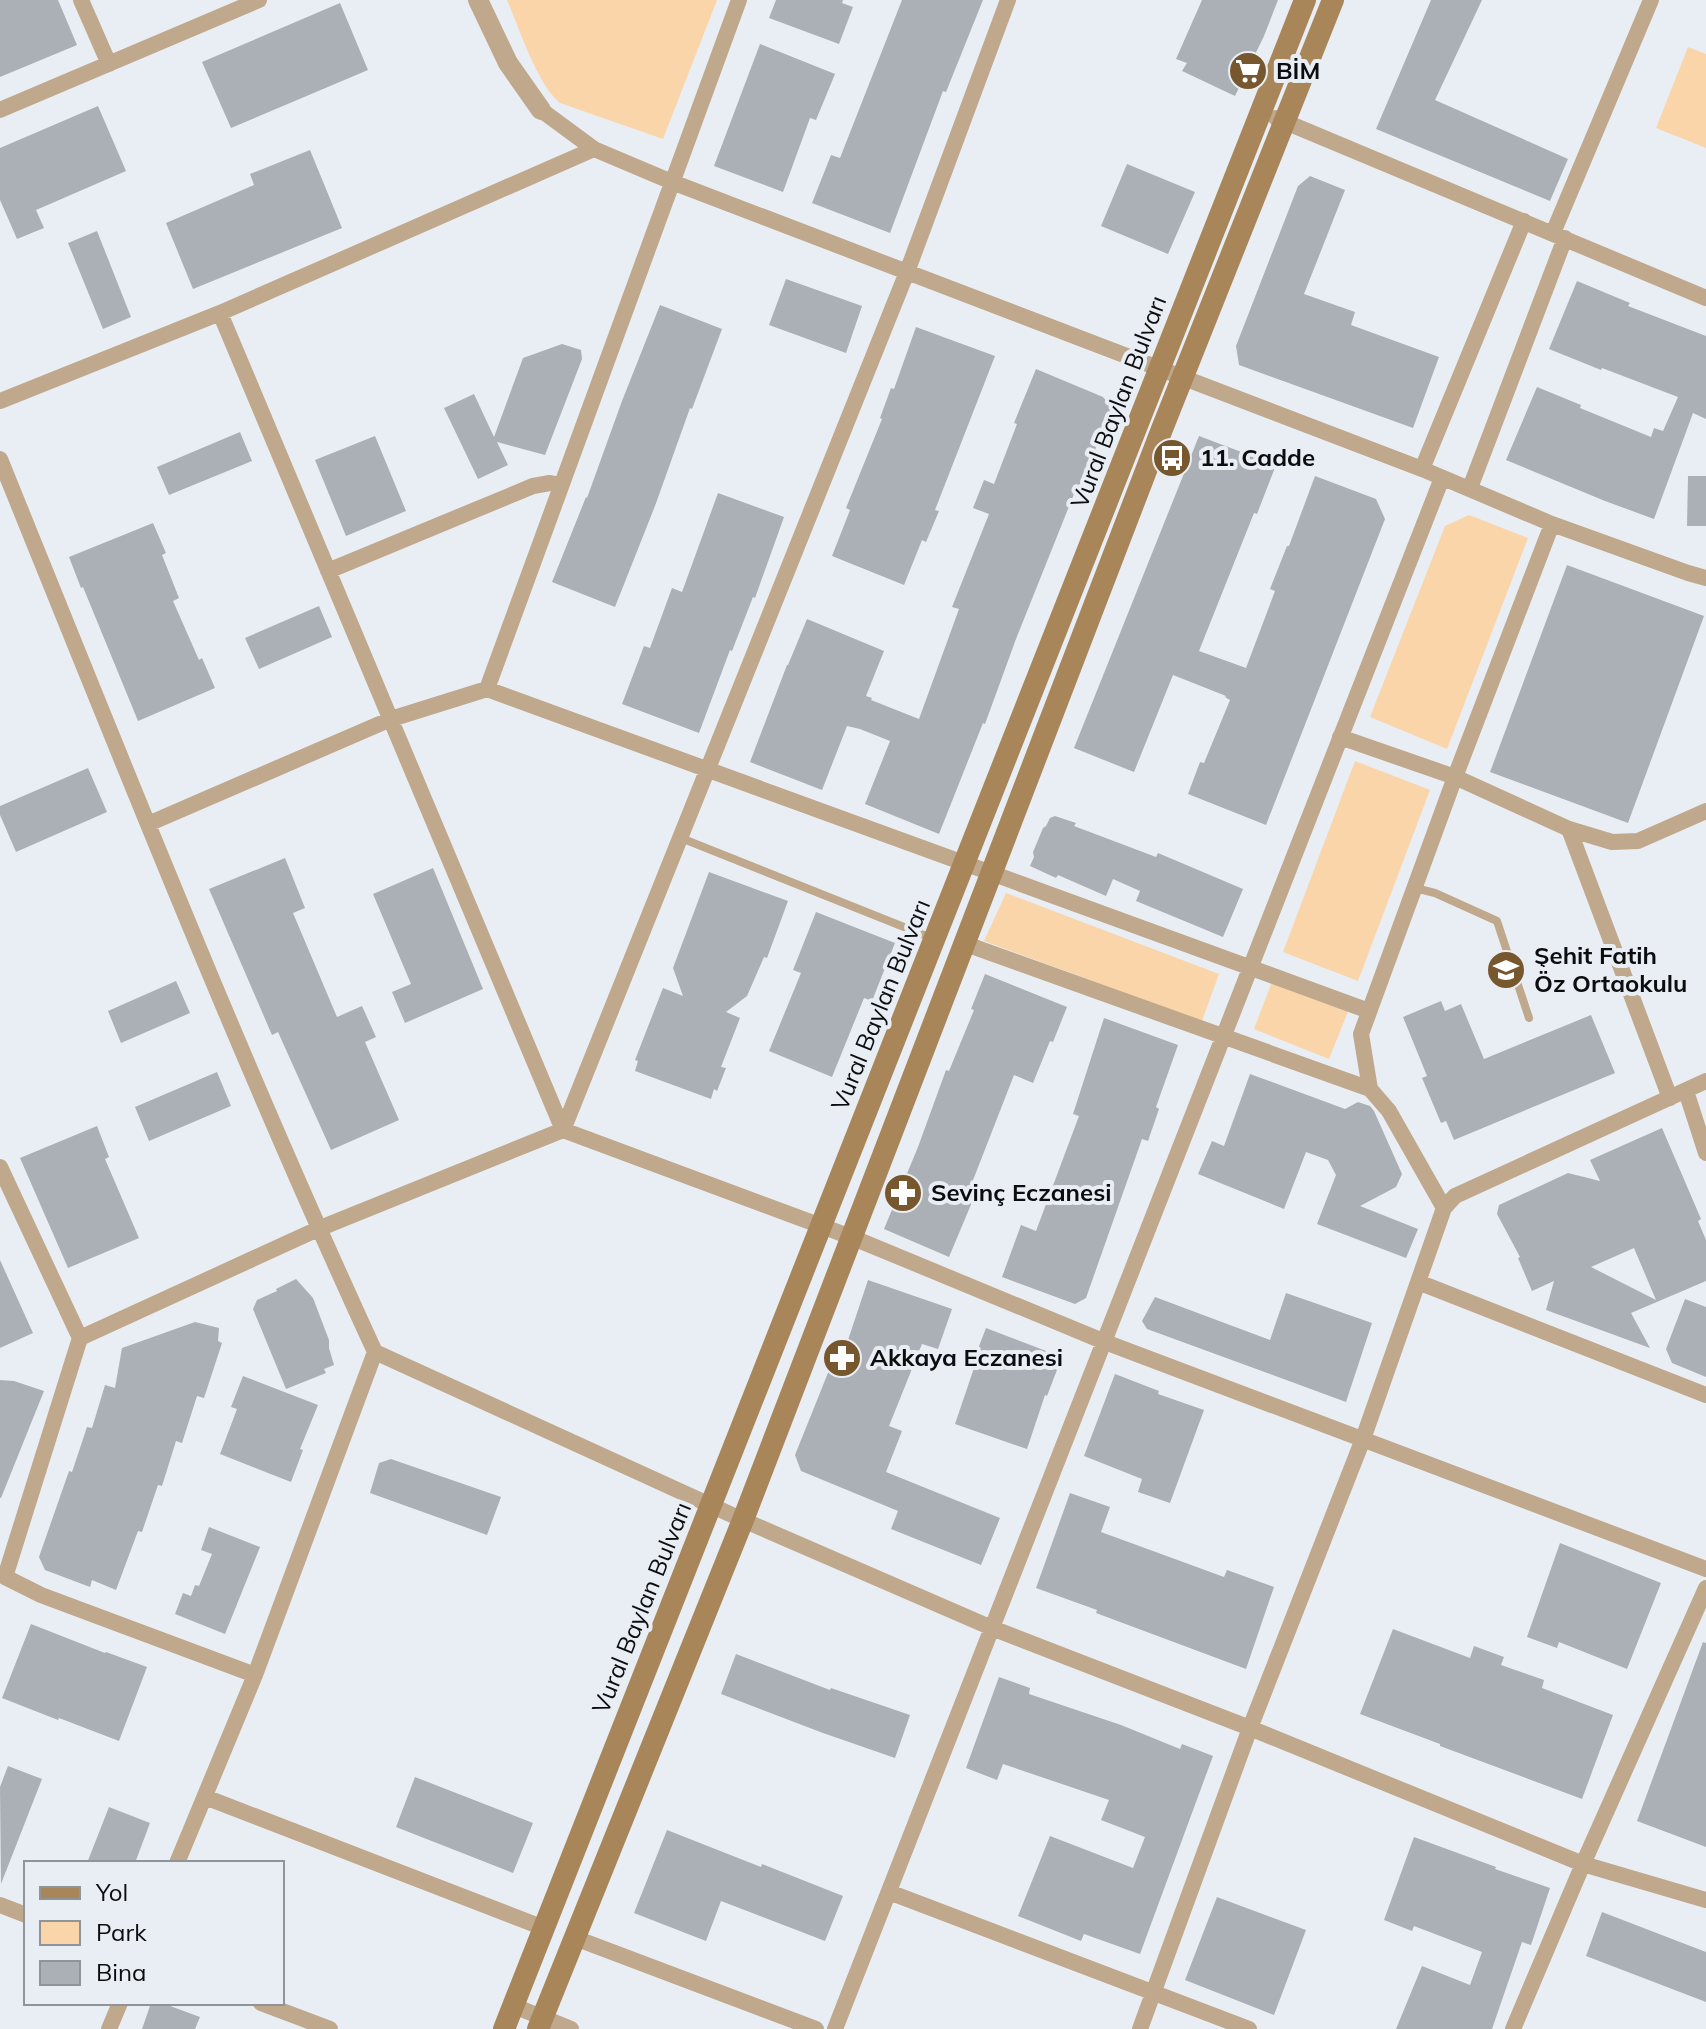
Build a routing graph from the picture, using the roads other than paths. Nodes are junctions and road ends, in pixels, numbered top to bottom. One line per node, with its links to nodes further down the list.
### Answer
1 (81, 0): 9 (street)
2 (259, 0): 9 (street)
3 (478, 0): 11 (street)
4 (739, 0): 15 (street)
5 (1008, 0): 18 (street)
6 (1305, 0): 12 (main road, Vural Baylan Bulvarı)
7 (1333, 0): 13 (main road, Vural Baylan Bulvarı)
8 (1651, 0): 17 (street)
9 (109, 64): 10 (street)
10 (0, 110)
11 (541, 110): 14 (street)
12 (1261, 111): 13 (street); 21 (main road, Vural Baylan Bulvarı)
13 (1285, 122): 16 (street); 22 (main road, Vural Baylan Bulvarı)
14 (594, 149): 15 (street); 20 (street)
15 (672, 182): 18 (street); 27 (street)
16 (1524, 221): 17 (street); 25 (street)
17 (1559, 236): 19 (street); 28 (street)
18 (907, 272): 21 (street); 35 (street)
19 (1706, 298)
20 (220, 313): 23 (street); 30 (street)
21 (1159, 369): 22 (street); 41 (main road, Vural Baylan Bulvarı)
22 (1182, 378): 25 (street); 42 (main road, Vural Baylan Bulvarı)
23 (0, 401)
24 (0, 459): 38 (street)
25 (1422, 469): 26 (street)
26 (1442, 478): 28 (street); 34 (street)
27 (561, 485): 30 (street); 32 (street)
28 (1470, 488): 29 (street)
29 (1552, 524): 31 (street); 36 (street)
30 (328, 571): 33 (street)
31 (1706, 578)
32 (487, 689): 33 (street); 35 (street)
33 (391, 719): 38 (street); 53 (street)
34 (1340, 737): 36 (street); 46 (street)
35 (708, 771): 40 (street); 41 (street)
36 (1455, 777): 39 (street); 43 (street)
37 (1706, 811): 39 (street)
38 (148, 824): 58 (street)
39 (1569, 829): 52 (street)
40 (681, 838): 44 (lane); 53 (street)
41 (965, 864): 42 (street); 44 (main road, Vural Baylan Bulvarı)
42 (991, 873): 45 (main road, Vural Baylan Bulvarı); 46 (street)
43 (1414, 888): 47 (street); 48 (lane)
44 (934, 939): 57 (main road, Vural Baylan Bulvarı)
45 (963, 943): 49 (street); 59 (main road, Vural Baylan Bulvarı)
46 (1250, 969): 47 (street); 49 (street)
47 (1369, 1011): 51 (street)
48 (1529, 1018)
49 (1223, 1037): 51 (street); 62 (street)
50 (1706, 1081): 52 (street)
51 (1370, 1089): 56 (street)
52 (1678, 1094): 54 (street); 56 (street)
53 (563, 1130): 57 (street); 58 (street)
54 (1706, 1153)
55 (0, 1167): 61 (street)
56 (1444, 1208): 60 (street)
57 (821, 1226): 59 (street); 66 (main road, Vural Baylan Bulvarı)
58 (318, 1229): 61 (street); 63 (street)
59 (851, 1237): 62 (street); 67 (main road, Vural Baylan Bulvarı)
60 (1418, 1282): 64 (street); 65 (street)
61 (80, 1338): 69 (street)
62 (1105, 1342): 65 (street); 71 (street)
63 (375, 1352): 66 (street); 72 (street)
64 (1706, 1395)
65 (1363, 1439): 68 (street); 73 (street)
66 (711, 1506): 67 (street); 81 (main road, Vural Baylan Bulvarı)
67 (743, 1520): 71 (street); 82 (main road, Vural Baylan Bulvarı)
68 (1706, 1569)
69 (2, 1577): 72 (street)
70 (1706, 1588): 76 (street)
71 (992, 1628): 73 (street); 77 (street)
72 (255, 1675): 74 (street)
73 (1250, 1728): 76 (street); 83 (street)
74 (205, 1797): 75 (street); 81 (street)
75 (178, 1861)
76 (1583, 1864): 78 (street); 96 (street)
77 (889, 1892): 83 (street); 93 (street)
78 (1706, 1900)
79 (0, 1905): 80 (street)
80 (24, 1914)
81 (544, 1928): 86 (main road, Vural Baylan Bulvarı)
82 (575, 1938): 87 (main road, Vural Baylan Bulvarı); 92 (street)
83 (1153, 1992): 94 (street); 95 (street)
84 (119, 2005): 88 (street)
85 (266, 2005): 89 (street)
86 (514, 2006): 87 (street); 90 (main road, Vural Baylan Bulvarı)
87 (541, 2023): 91 (street)
88 (109, 2029)
89 (330, 2029)
90 (504, 2029)
91 (571, 2029)
92 (816, 2029)
93 (835, 2029)
94 (1140, 2029)
95 (1249, 2029)
96 (1513, 2029)

